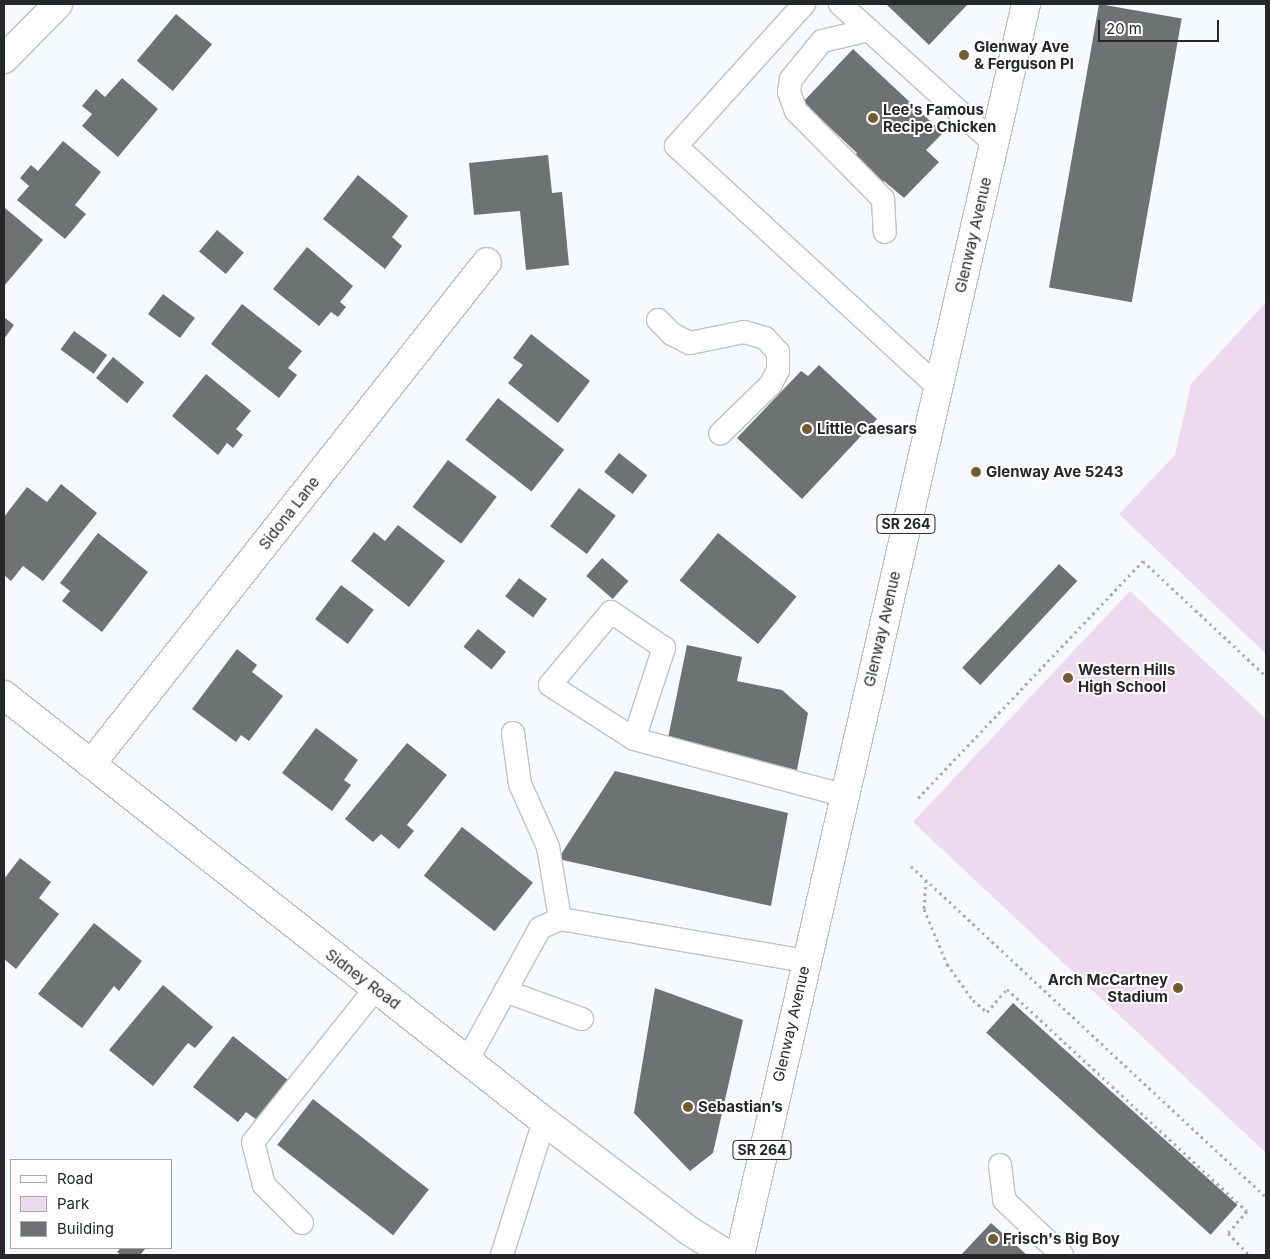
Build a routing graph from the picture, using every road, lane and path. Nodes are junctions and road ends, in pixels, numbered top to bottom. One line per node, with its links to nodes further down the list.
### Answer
1 (58, 4): 6 (street)
2 (804, 4): 11 (lane)
3 (840, 4): 5 (lane)
4 (1026, 4): 7 (street, Glenway Avenue / SR 264)
5 (869, 30): 7 (lane); 8 (lane)
6 (4, 59)
7 (994, 143): 11 (street, Glenway Avenue / SR 264)
8 (885, 232)
9 (486, 262): 17 (street, Sidona Lane)
10 (658, 320): 12 (lane)
11 (938, 387): 18 (street, Glenway Avenue / SR 264)
12 (720, 434)
13 (1266, 676): 19 (path)
14 (4, 694): 17 (street, Sidney Road)
15 (513, 733): 22 (lane)
16 (634, 739): 16 (lane); 18 (lane)
17 (91, 764): 24 (street, Sidney Road)
18 (844, 794): 23 (street, Glenway Avenue / SR 264)
19 (918, 798)
20 (912, 866): 21 (path)
21 (926, 880): 30 (path); 36 (path)
22 (560, 918): 23 (lane); 25 (lane)
23 (805, 962): 34 (street, Glenway Avenue / SR 264)
24 (375, 989): 27 (street, Sidney Road); 31 (lane)
25 (506, 991): 26 (lane); 27 (lane)
26 (582, 1019)
27 (468, 1059): 28 (street, Sidney Road)
28 (544, 1121): 32 (lane); 33 (street, Sidney Road)
29 (1000, 1165): 35 (lane)
30 (1266, 1197)
31 (302, 1223)
32 (502, 1255)
33 (728, 1255)
34 (740, 1255)
35 (1062, 1255)
36 (1248, 1255)

